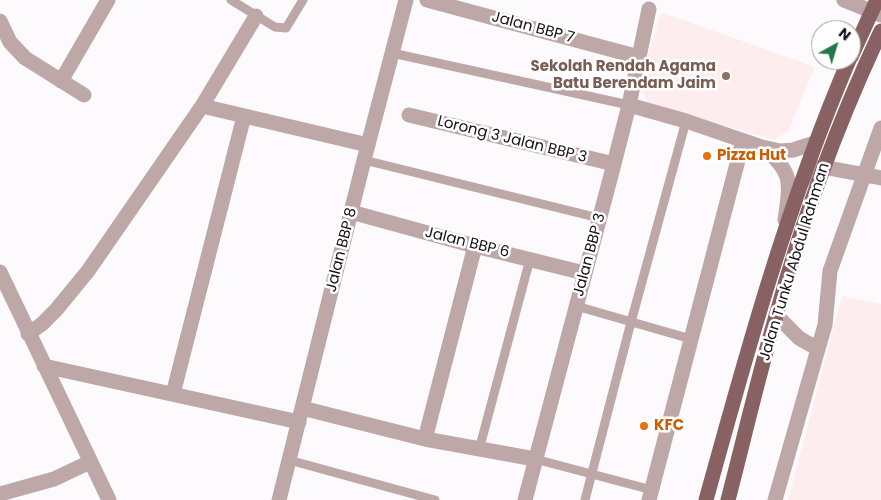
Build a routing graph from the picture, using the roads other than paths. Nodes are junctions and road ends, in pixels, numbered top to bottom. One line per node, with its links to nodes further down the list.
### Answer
1 (108, 0): 16 (street)
2 (231, 0): 9 (lane)
3 (302, 0): 9 (lane)
4 (406, 0): 13 (street, Jalan BBP 8)
5 (427, 0): 14 (street, Jalan BBP 7)
6 (844, 0): 8 (street)
7 (649, 9): 14 (street, Jalan BBP 3)
8 (877, 9): 12 (main road)
9 (256, 16): 19 (street)
10 (0, 21): 16 (street)
11 (881, 31): 30 (main road, Jalan Tunku Abdul Rahman)
12 (861, 38)
13 (392, 53): 18 (lane); 26 (street, Jalan BBP 8)
14 (639, 57): 18 (street, Jalan BBP 3)
15 (846, 70): 25 (main road, Jalan Tunku Abdul Rahman)
16 (61, 80): 17 (street)
17 (84, 96)
18 (629, 105): 22 (street); 29 (street, Jalan BBP 3)
19 (202, 106): 21 (street); 44 (street)
20 (409, 115): 29 (street, Lorong 3 Jalan BBP 3)
21 (244, 116): 26 (street); 48 (street)
22 (686, 121): 24 (street); 43 (lane)
23 (881, 128): 31 (street)
24 (742, 140): 27 (street); 45 (street)
25 (814, 143): 27 (street); 33 (main road, Jalan Tunku Abdul Rahman)
26 (368, 145): 28 (street, Jalan BBP 8)
27 (762, 147): 36 (street)
28 (364, 160): 34 (street, Jalan BBP 8); 35 (lane)
29 (614, 164): 35 (street, Jalan BBP 3)
30 (824, 166): 31 (street); 33 (street); 42 (main road, Jalan Tunku Abdul Rahman)
31 (865, 176): 32 (street); 46 (street)
32 (881, 178)
33 (800, 186): 36 (main road, Jalan Tunku Abdul Rahman)
34 (351, 212): 37 (street, Jalan BBP 6); 49 (street, Jalan BBP 8)
35 (600, 218): 40 (street, Jalan BBP 3)
36 (782, 236): 63 (main road, Jalan Tunku Abdul Rahman)
37 (475, 246): 38 (street, Jalan BBP 6); 50 (street)
38 (530, 259): 40 (street, Jalan BBP 6); 51 (lane)
39 (0, 272): 44 (street)
40 (584, 274): 41 (street, Jalan BBP 3)
41 (576, 306): 43 (lane); 52 (street, Jalan BBP 3)
42 (776, 315): 46 (street); 64 (main road, Jalan Tunku Abdul Rahman)
43 (631, 322): 45 (lane); 55 (lane)
44 (28, 334): 47 (street)
45 (691, 340): 57 (street)
46 (818, 349): 65 (street)
47 (44, 366): 48 (street); 54 (street)
48 (173, 394): 49 (street)
49 (300, 416): 50 (street); 53 (street, Jalan BBP 8)
50 (425, 439): 51 (street)
51 (479, 450): 52 (street)
52 (535, 458): 55 (lane); 61 (street, Jalan BBP 3)
53 (289, 460): 59 (street, Jalan BBP 8); 60 (lane)
54 (90, 462): 56 (street); 58 (street)
55 (592, 474): 57 (lane); 62 (lane)
56 (0, 494)
57 (651, 495)
58 (109, 500)
59 (279, 500)
60 (435, 500)
61 (525, 500)
62 (585, 500)
63 (706, 500)
64 (728, 500)
65 (774, 500)

